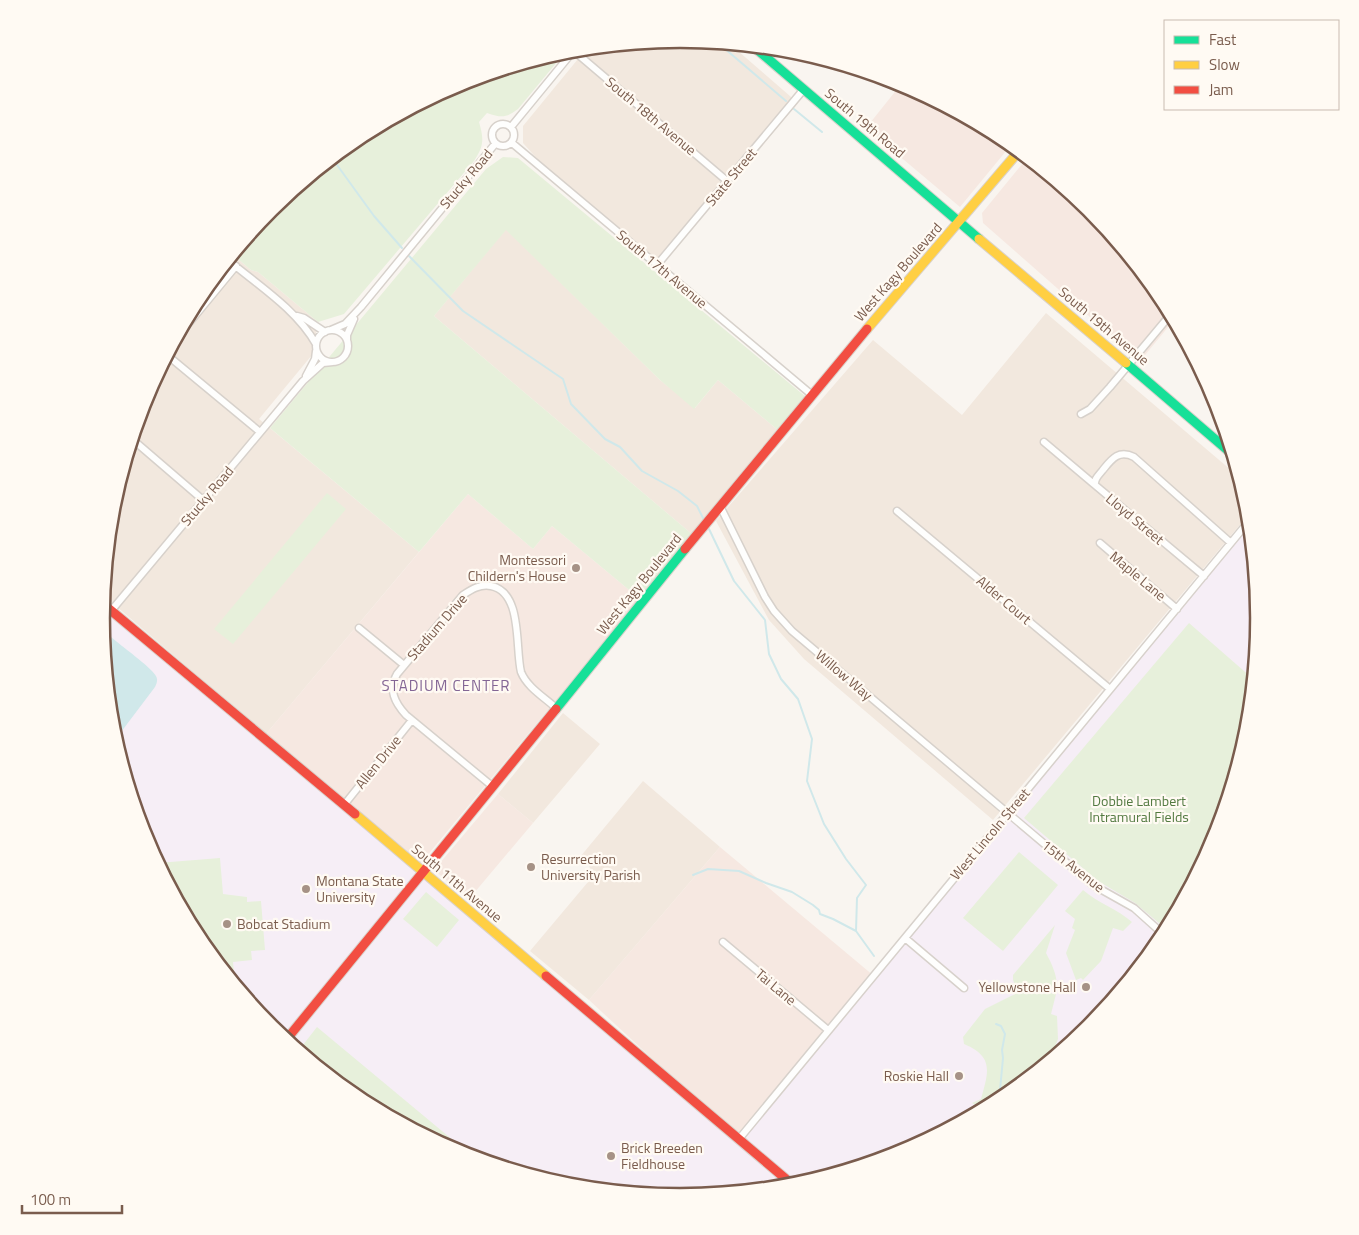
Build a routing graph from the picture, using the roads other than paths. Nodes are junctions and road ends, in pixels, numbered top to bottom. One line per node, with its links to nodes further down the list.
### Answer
1 (762, 53): 4 (main road, South 19th Road)
2 (582, 56): 9 (street, South 18th Avenue)
3 (568, 58): 5 (street, Stucky Road)
4 (804, 89): 9 (street, State Street); 10 (main road, South 19th Road)
5 (510, 127): 6 (street); 7 (street, Stucky Road)
6 (512, 143): 7 (street, Stucky Road); 12 (street, South 17th Avenue)
7 (495, 144): 15 (street, Stucky Road)
8 (1014, 157): 10 (main road, West Kagy Boulevard)
9 (727, 181): 12 (street, State Street)
10 (960, 221): 23 (main road, South 19th Avenue); 25 (main road, West Kagy Boulevard)
11 (233, 264): 13 (street)
12 (658, 265): 25 (street, South 17th Avenue)
13 (236, 266): 14 (street); 16 (street)
14 (202, 307)
15 (361, 307): 18 (street, Stucky Road); 19 (street, Stucky Road)
16 (295, 316): 18 (street); 20 (street)
17 (1165, 320): 23 (street)
18 (328, 331): 19 (street); 20 (street)
19 (347, 341): 22 (street)
20 (316, 347): 22 (street); 24 (street, Stucky Road)
21 (171, 359): 27 (street)
22 (333, 362): 24 (street, Stucky Road)
23 (1128, 365): 26 (street); 30 (main road, South 19th Avenue)
24 (303, 381): 27 (street, Stucky Road)
25 (812, 395): 33 (main road, West Kagy Boulevard)
26 (1081, 414)
27 (260, 432): 32 (street, Stucky Road)
28 (1044, 442): 31 (street)
29 (137, 443): 32 (street)
30 (1223, 446)
31 (1095, 485): 37 (street, Lloyd Street); 38 (street, Lloyd Street)
32 (203, 500): 40 (street, Stucky Road)
33 (720, 506): 44 (main road, West Kagy Boulevard); 48 (street, Willow Way)
34 (897, 511): 43 (street, Alder Court)
35 (1242, 530): 37 (street, West Lincoln Street)
36 (1100, 543): 39 (street, Maple Lane)
37 (1231, 543): 38 (street, West Lincoln Street)
38 (1204, 576): 39 (street, West Lincoln Street)
39 (1177, 608): 43 (street, West Lincoln Street)
40 (110, 611): 47 (main road, South 11th Avenue)
41 (359, 628): 42 (street)
42 (404, 666): 44 (street, Stadium Drive); 45 (street, Stadium Drive)
43 (1110, 689): 48 (street, West Lincoln Street)
44 (556, 708): 46 (main road, West Kagy Boulevard)
45 (412, 720): 46 (street, Stadium Drive); 47 (street, Allen Drive)
46 (492, 786): 49 (main road, West Kagy Boulevard)
47 (344, 805): 49 (main road, South 11th Avenue)
48 (1008, 813): 50 (street, 15th Avenue); 51 (street, West Lincoln Street)
49 (423, 874): 55 (main road, West Kagy Boulevard); 56 (main road, South 11th Avenue)
50 (1157, 928)
51 (904, 938): 53 (street); 54 (street, West Lincoln Street)
52 (723, 942): 54 (street, Tai Lane)
53 (964, 988)
54 (828, 1030): 56 (street, West Lincoln Street)
55 (291, 1034)
56 (739, 1139): 57 (main road, South 11th Avenue)
57 (784, 1178)

